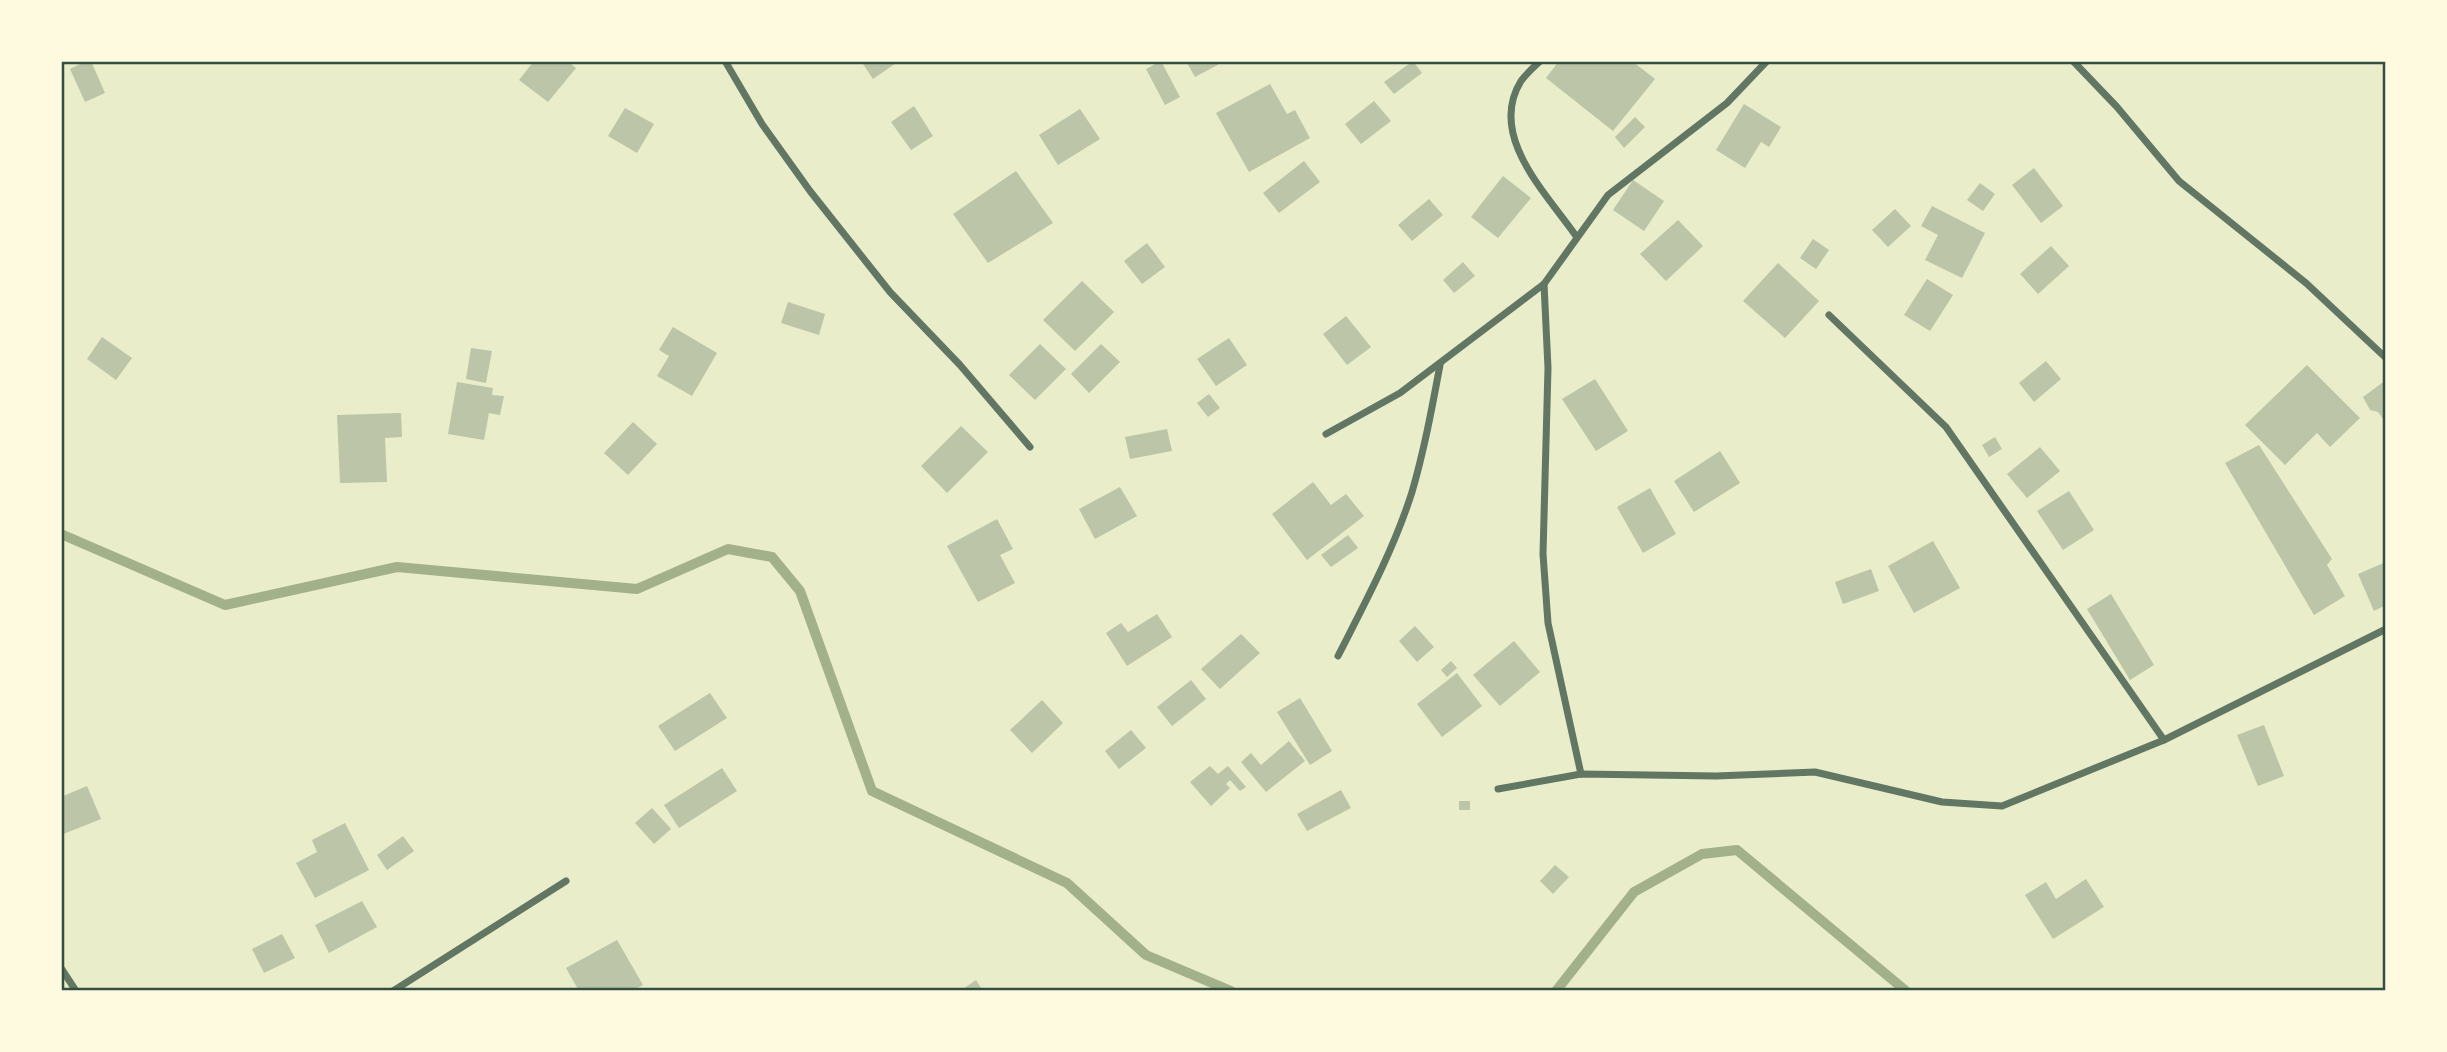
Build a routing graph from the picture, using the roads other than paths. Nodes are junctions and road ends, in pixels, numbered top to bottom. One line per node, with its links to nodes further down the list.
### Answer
1 (725, 61): 11 (street)
2 (1540, 61): 5 (street)
3 (1767, 61): 5 (street)
4 (2073, 61): 8 (street)
5 (1576, 236): 6 (street)
6 (1544, 284): 9 (street); 15 (street)
7 (1829, 315): 14 (street)
8 (2386, 358)
9 (1440, 365): 10 (street); 13 (street)
10 (1326, 434)
11 (1030, 447)
12 (2386, 629): 14 (street)
13 (1339, 656)
14 (2164, 740): 15 (street)
15 (1581, 774): 16 (street)
16 (1498, 789)
17 (566, 881): 20 (street)
18 (61, 968): 19 (street)
19 (76, 991)
20 (393, 991)

